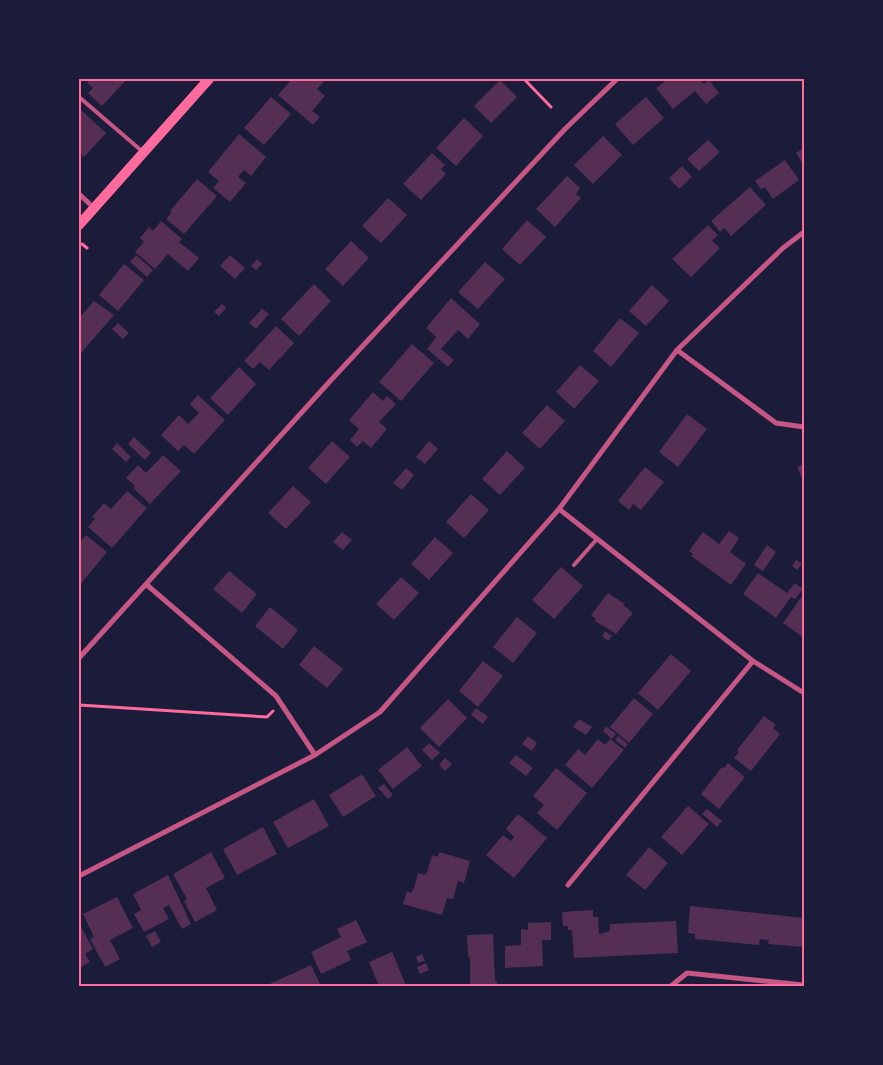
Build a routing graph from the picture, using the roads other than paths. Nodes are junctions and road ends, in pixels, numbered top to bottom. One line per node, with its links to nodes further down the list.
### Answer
1 (209, 79): 4 (main road)
2 (617, 79): 14 (street)
3 (79, 97): 4 (lane)
4 (143, 152): 6 (main road)
5 (79, 194): 6 (street)
6 (94, 208): 7 (main road)
7 (79, 225)
8 (804, 232): 9 (street)
9 (677, 350): 10 (street); 11 (street)
10 (804, 427)
11 (559, 509): 12 (street); 18 (street)
12 (597, 539): 13 (lane); 16 (street)
13 (574, 565)
14 (147, 585): 15 (street); 18 (street)
15 (79, 658)
16 (753, 661): 17 (street); 20 (street)
17 (804, 693)
18 (315, 755): 19 (street)
19 (79, 876)
20 (568, 885)
21 (804, 985): 22 (street)
22 (671, 986)

